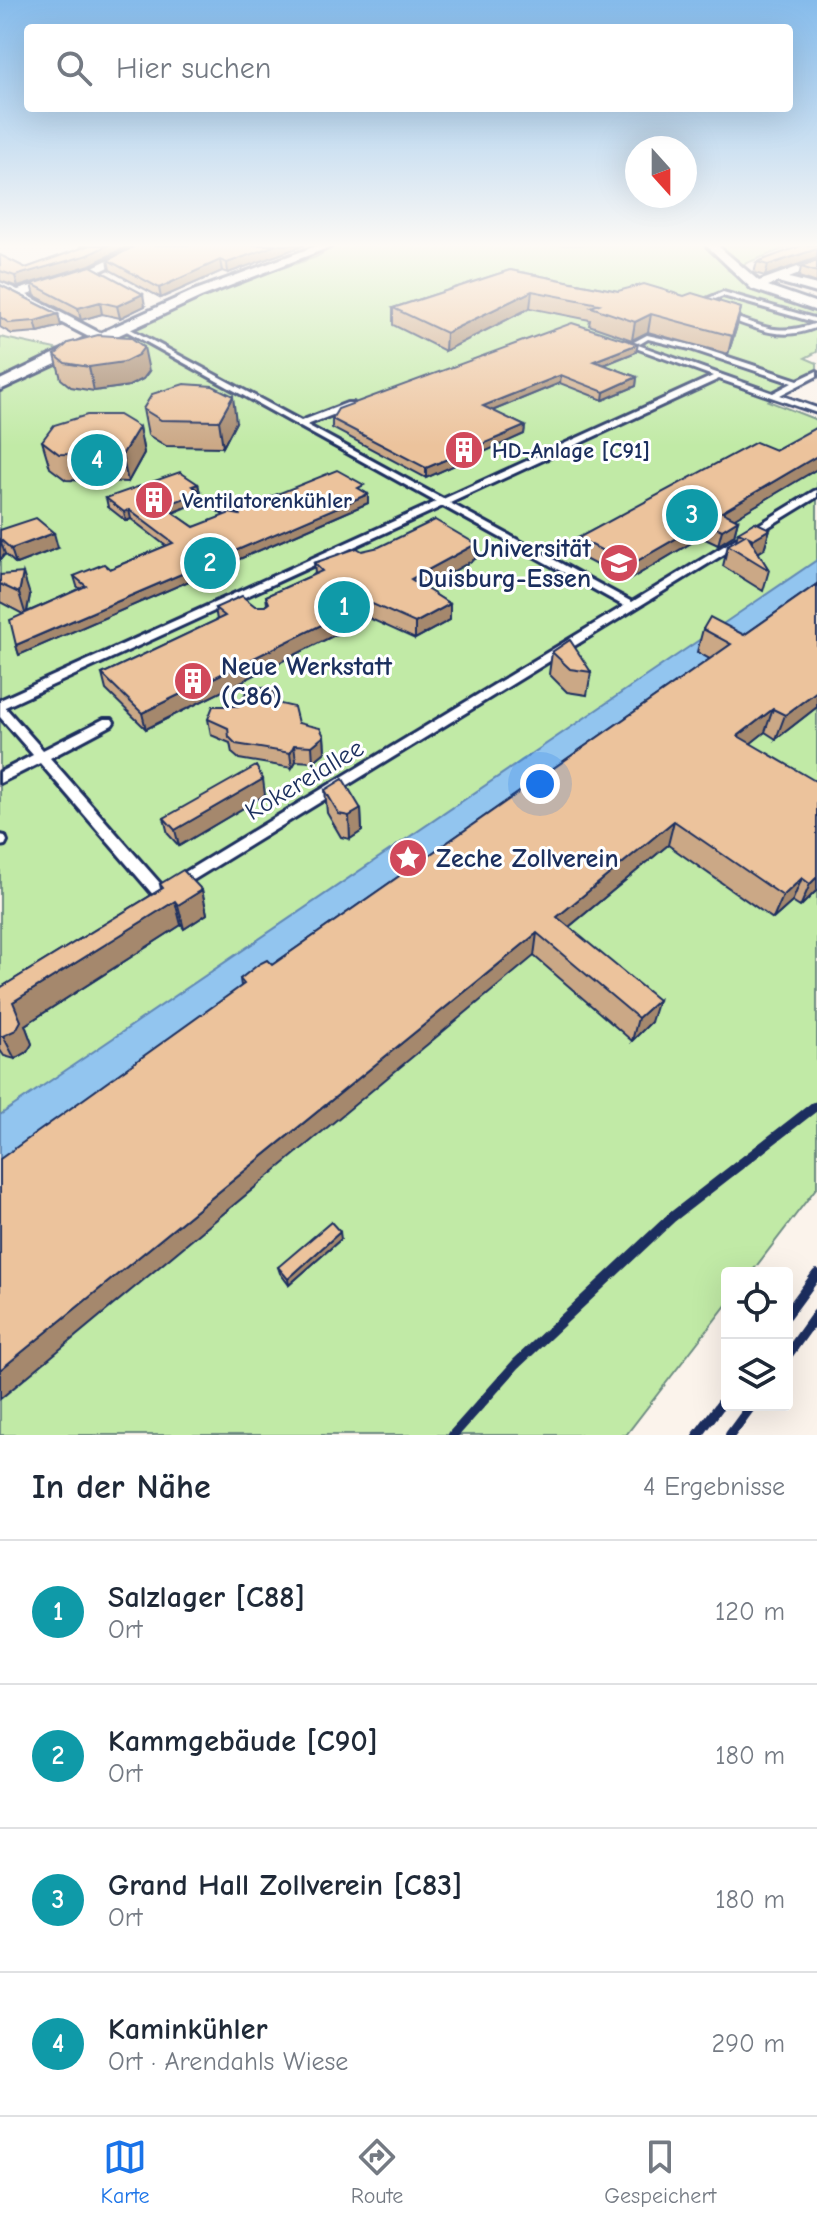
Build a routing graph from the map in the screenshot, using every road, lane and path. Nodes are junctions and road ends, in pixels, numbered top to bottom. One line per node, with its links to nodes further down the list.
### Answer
1 (48, 312): 7 (street)
2 (155, 312): 6 (street)
3 (717, 312): 5 (lane)
4 (781, 312): 5 (lane)
5 (817, 323)
6 (123, 327): 7 (street); 17 (lane)
7 (100, 338): 13 (street)
8 (613, 338): 9 (lane)
9 (633, 345): 11 (lane); 12 (lane)
10 (817, 373): 12 (lane)
11 (719, 376): 14 (lane); 21 (lane)
12 (799, 383): 14 (lane)
13 (0, 386)
14 (773, 396): 16 (lane)
15 (359, 402): 17 (lane)
16 (817, 411)
17 (301, 424): 19 (lane)
18 (361, 445): 19 (lane)
19 (349, 451): 21 (lane)
20 (817, 493): 24 (lane, Kokereiallee)
21 (443, 502): 24 (lane); 25 (lane)
22 (221, 507): 23 (lane)
23 (238, 519)
24 (632, 606): 29 (lane, Kokereiallee)
25 (0, 707): 27 (lane)
26 (108, 722): 27 (lane)
27 (41, 756): 28 (lane); 29 (lane)
28 (0, 778)
29 (161, 894): 30 (lane, Kokereiallee)
30 (144, 904)

